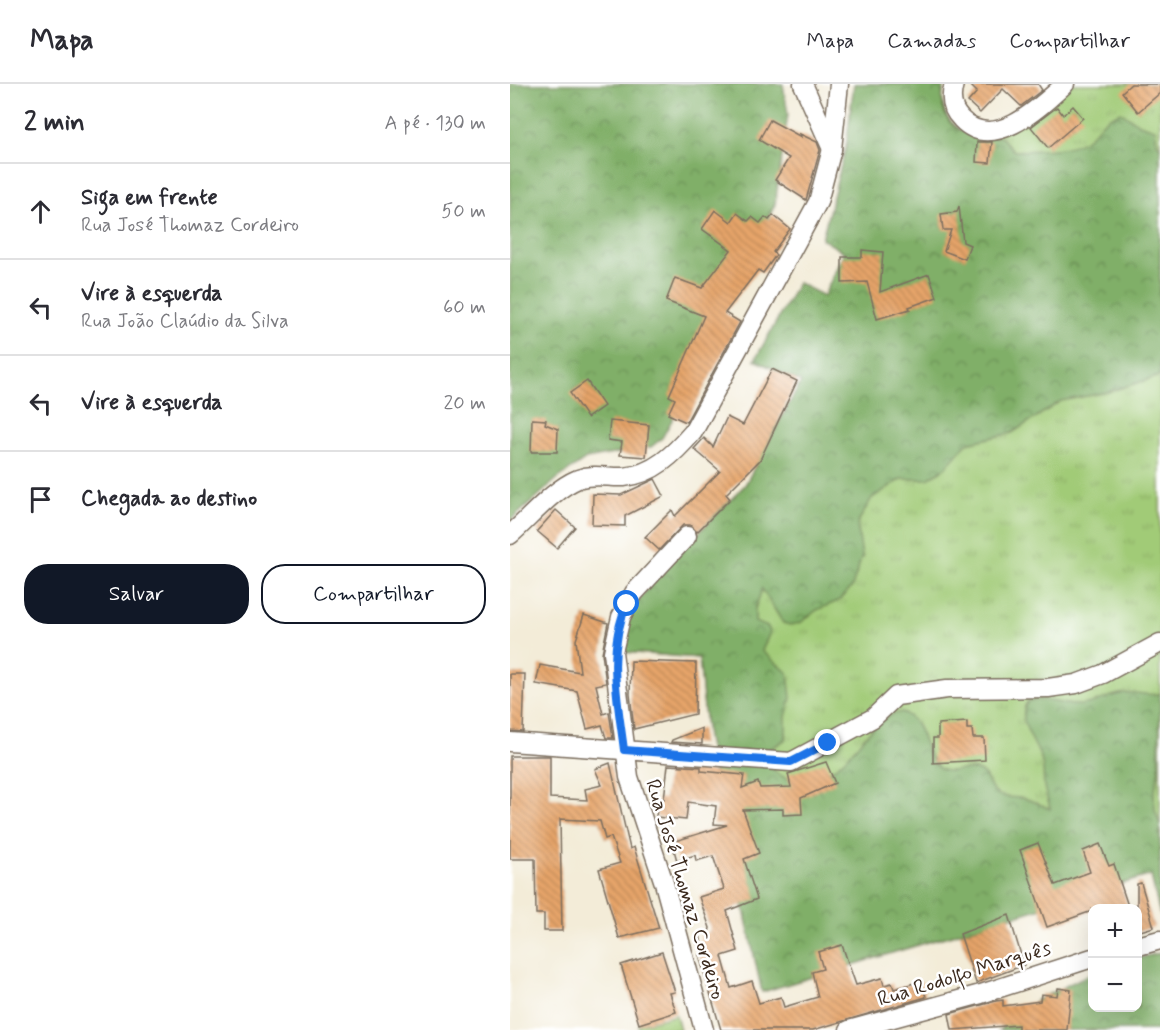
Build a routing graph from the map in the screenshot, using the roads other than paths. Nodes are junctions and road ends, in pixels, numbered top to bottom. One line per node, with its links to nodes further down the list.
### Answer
1 (803, 84): 5 (street)
2 (839, 84): 5 (street)
3 (954, 84): 4 (street)
4 (1065, 84)
5 (832, 149): 6 (street)
6 (510, 536)
7 (687, 536): 10 (street, Rua José Thomaz Cordeiro)
8 (1160, 643): 10 (street)
9 (510, 742): 10 (street)
10 (624, 750): 14 (street, Rua José Thomaz Cordeiro)
11 (1160, 940): 12 (street)
12 (1142, 945)
13 (1088, 959): 15 (street, Rua Rodolfo Marquês)
14 (704, 1030)
15 (849, 1030)

